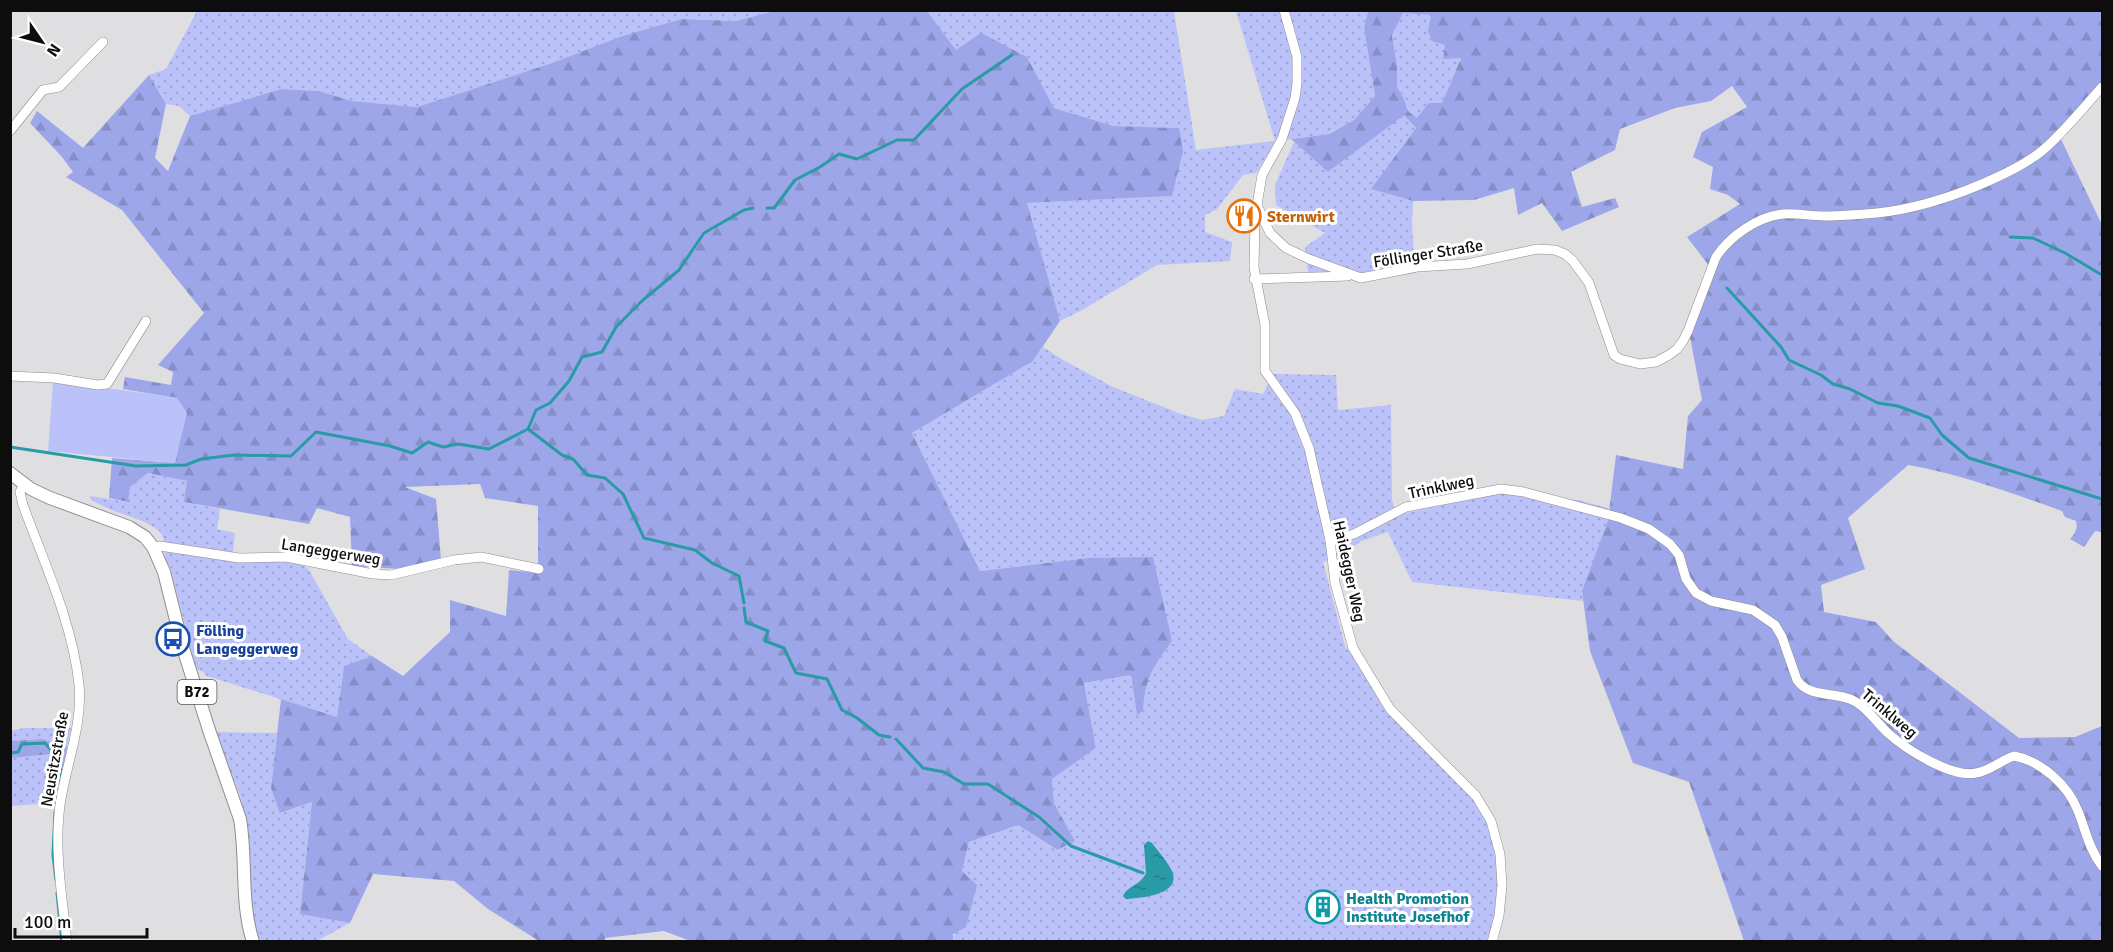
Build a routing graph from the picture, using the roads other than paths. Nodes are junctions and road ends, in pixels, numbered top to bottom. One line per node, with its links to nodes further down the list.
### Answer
1 (1284, 10): 5 (street)
2 (103, 42): 4 (street)
3 (2103, 87): 6 (street, Föllinger Straße)
4 (10, 130)
5 (1257, 205): 6 (street, Föllinger Straße); 7 (street, Haidegger Weg)
6 (1351, 275): 7 (street)
7 (1254, 279): 12 (street, Haidegger Weg)
8 (146, 321): 9 (street)
9 (10, 376)
10 (10, 473): 11 (main road, B72)
11 (24, 484): 13 (main road, B72); 16 (street, Neusitzstraße)
12 (1330, 540): 15 (street, Trinklweg); 18 (street, Haidegger Weg)
13 (153, 547): 14 (street, Langeggerweg); 17 (main road, B72)
14 (539, 569)
15 (2103, 866)
16 (67, 942)
17 (253, 942)
18 (1492, 942)

